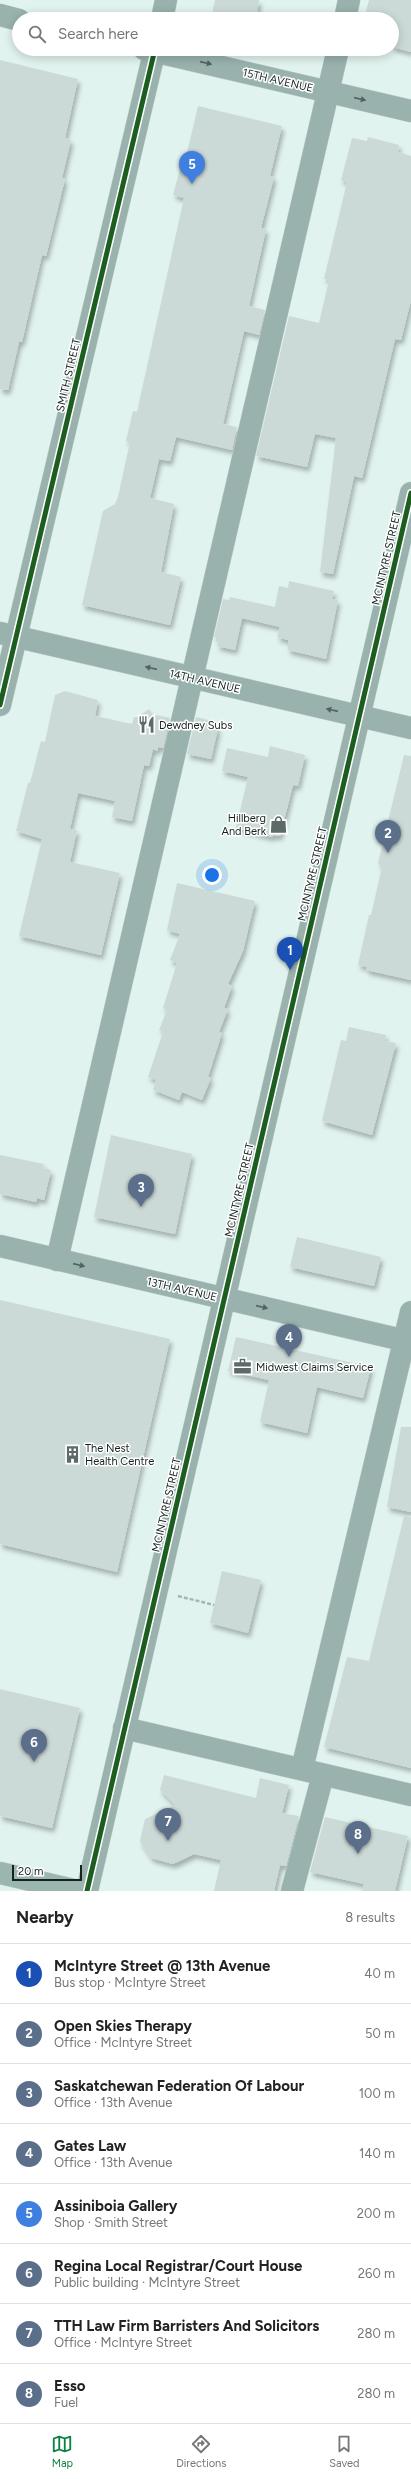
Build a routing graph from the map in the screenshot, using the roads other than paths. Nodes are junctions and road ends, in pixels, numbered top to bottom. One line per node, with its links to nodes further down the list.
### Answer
1 (166, 0): 3 (street)
2 (349, 0): 4 (street)
3 (163, 12)
4 (346, 12)
5 (0, 15): 6 (street)
6 (12, 18)
7 (150, 56): 13 (street, SMITH STREET)
8 (176, 56): 10 (street, 15TH AVENUE, one-way to 10)
9 (336, 56): 10 (street)
10 (328, 92): 11 (street, 15TH AVENUE, one-way to 11); 14 (street)
11 (411, 111)
12 (411, 493): 16 (street, MCINTYRE STREET)
13 (8, 635): 14 (street, 14TH AVENUE, one-way to 13); 15 (street, SMITH STREET)
14 (192, 678): 16 (street, 14TH AVENUE, one-way to 14); 19 (street)
15 (0, 705)
16 (359, 716): 17 (street, 14TH AVENUE); 20 (street, MCINTYRE STREET)
17 (411, 728)
18 (0, 1246): 19 (street, 13TH AVENUE)
19 (57, 1260): 20 (street, 13TH AVENUE, one-way to 20)
20 (224, 1299): 22 (street, 13TH AVENUE, one-way to 22); 23 (street, MCINTYRE STREET)
21 (411, 1312): 22 (street)
22 (408, 1341): 24 (street)
23 (124, 1728): 24 (street); 29 (street, MCINTYRE STREET)
24 (302, 1769): 25 (street)
25 (323, 1775): 26 (street); 30 (street)
26 (411, 1795)
27 (0, 1873): 28 (main road)
28 (78, 1891)
29 (87, 1891)
30 (292, 1891)

